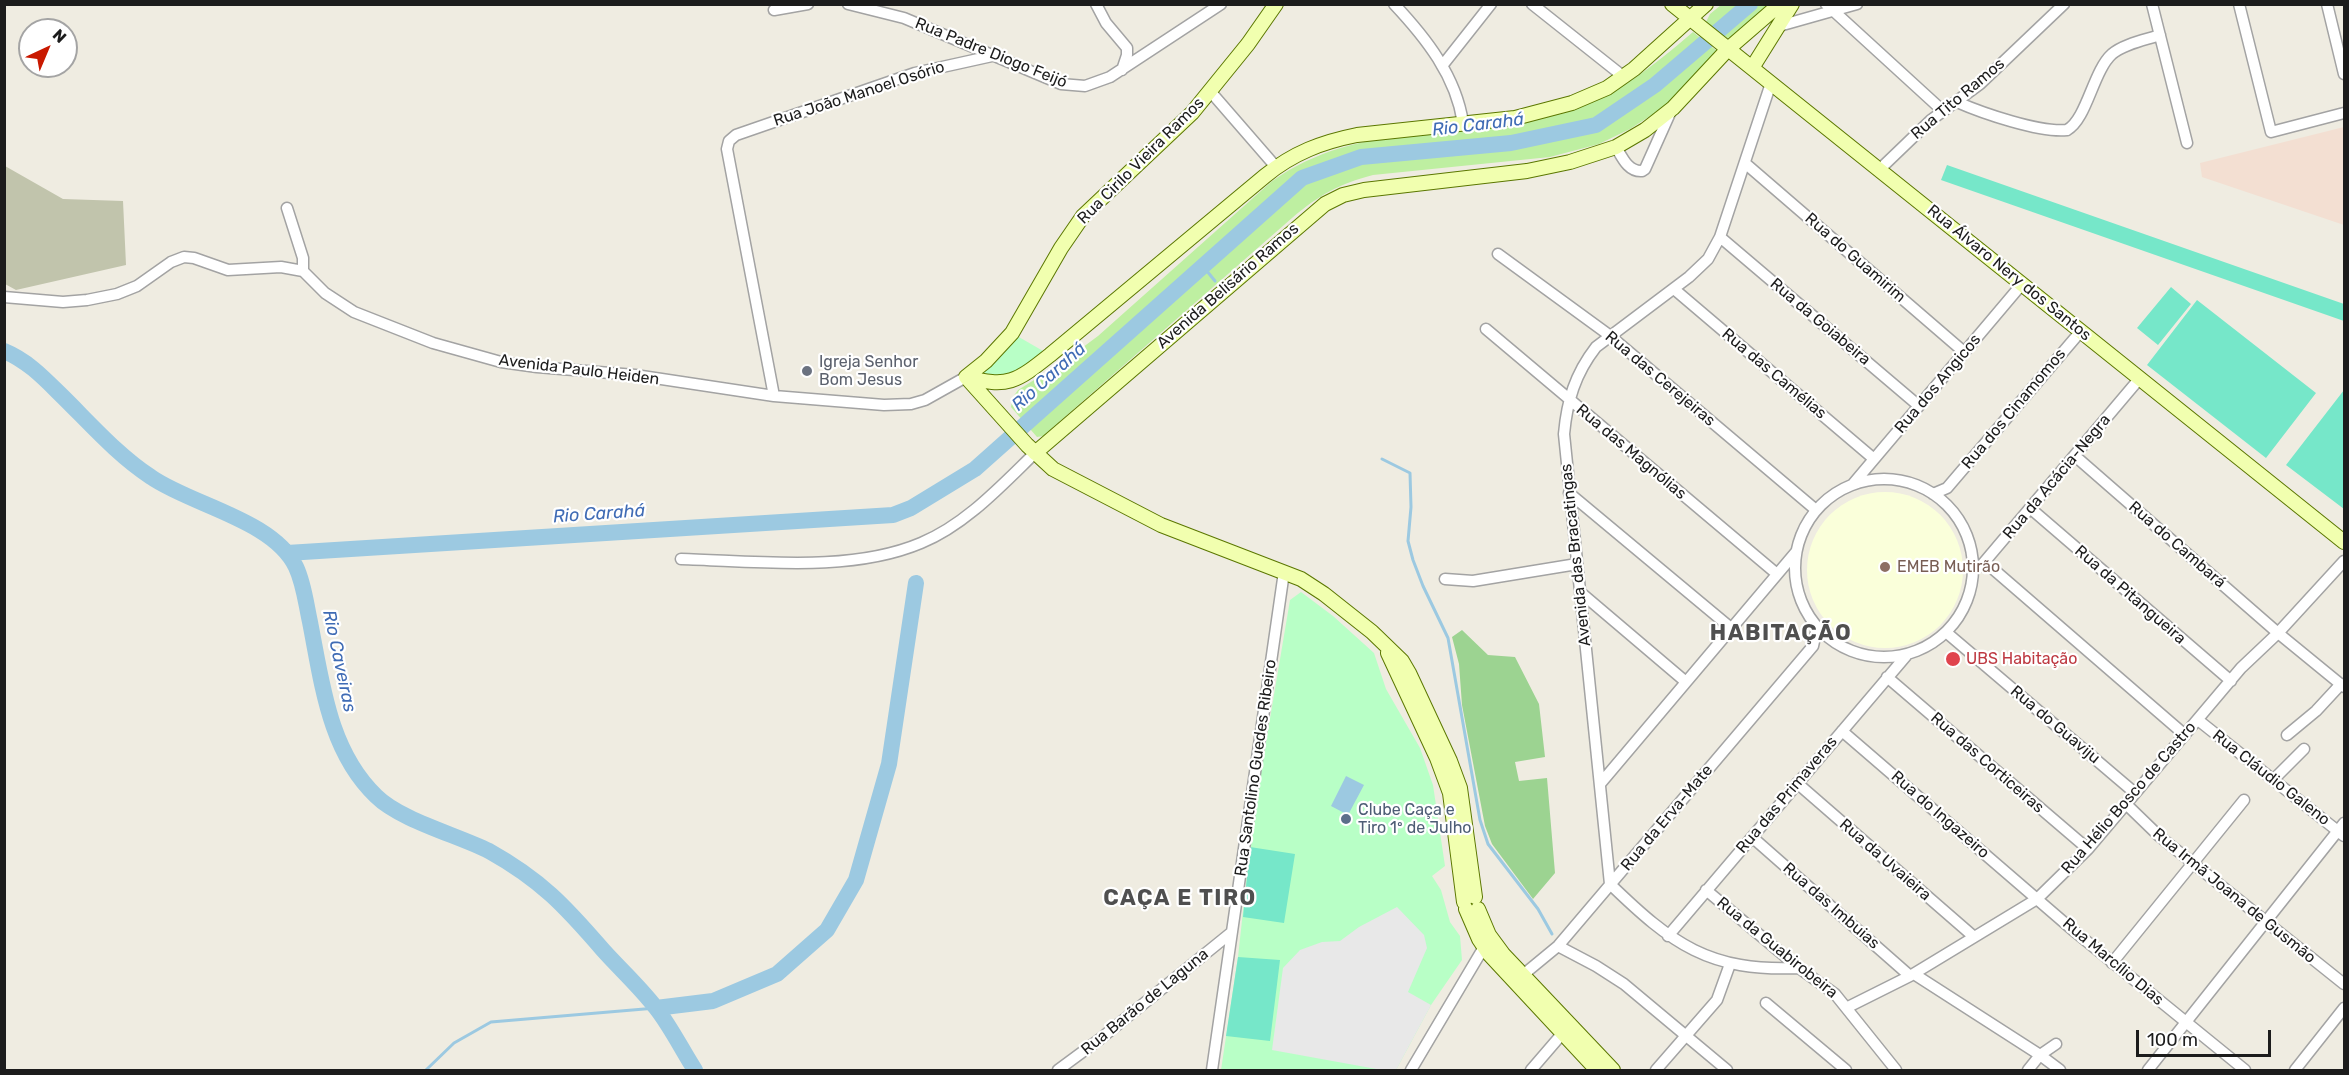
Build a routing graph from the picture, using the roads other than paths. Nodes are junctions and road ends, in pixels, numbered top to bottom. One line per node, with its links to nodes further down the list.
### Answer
1 (808, 4): 20 (street)
2 (848, 4): 26 (street, Rua Padre Diogo Feijó)
3 (1096, 4): 29 (street)
4 (1201, 4): 21 (street)
5 (1221, 4): 21 (street, Rua Padre Diogo Feijó)
6 (1276, 4): 33 (main road, Rua Cirilo Vieira Ramos)
7 (1394, 4): 27 (street)
8 (1491, 4): 27 (street)
9 (1532, 4): 31 (street)
10 (1672, 4): 22 (main road, Rua Álvaro Nery dos Santos)
11 (1706, 4): 22 (main road)
12 (1780, 4): 25 (main road, Avenida Belisário Ramos)
13 (1792, 4): 23 (main road)
14 (1857, 4): 19 (street)
15 (2064, 4): 34 (street, Rua Tito Ramos)
16 (2152, 4): 24 (street)
17 (2239, 4): 37 (street)
18 (2327, 4): 30 (street)
19 (1830, 8): 23 (street); 36 (street)
20 (774, 10)
21 (1207, 14): 29 (street, Rua Padre Diogo Feijó)
22 (1690, 19): 25 (main road, Rua Álvaro Nery dos Santos); 31 (main road)
23 (1779, 26): 28 (main road)
24 (2160, 35): 34 (street); 39 (street)
25 (1725, 47): 28 (main road, Rua Álvaro Nery dos Santos); 35 (main road, Avenida Belisário Ramos)
26 (992, 56): 29 (street, Rua Padre Diogo Feijó); 57 (street, Rua João Manoel Osório)
27 (1442, 66): 38 (street)
28 (1752, 68): 32 (main road, Rua Álvaro Nery dos Santos)
29 (1122, 70)
30 (2344, 74)
31 (1624, 77): 38 (main road)
32 (1771, 83): 41 (street, Avenida das Bracatingas); 43 (main road, Rua Álvaro Nery dos Santos)
33 (1210, 91): 42 (street); 55 (main road, Rua Cirilo Vieira Ramos)
34 (1957, 102): 36 (street, Rua Tito Ramos)
35 (1673, 108): 40 (main road, Avenida Belisário Ramos); 40 (street)
36 (1943, 111): 43 (street, Rua Tito Ramos)
37 (2344, 113)
38 (1463, 123): 42 (main road)
39 (2187, 143)
40 (1616, 147): 60 (main road, Avenida Belisário Ramos)
41 (1746, 164): 45 (street, Avenida das Bracatingas); 54 (street, Rua do Guamirim)
42 (1276, 167): 55 (main road)
43 (1879, 170): 48 (main road, Rua Álvaro Nery dos Santos)
44 (287, 208): 47 (street)
45 (1720, 237): 49 (street, Avenida das Bracatingas); 59 (street, Rua da Goiabeira)
46 (1498, 254): 53 (street, Rua das Cerejeiras)
47 (303, 271): 50 (street); 57 (street, Avenida Paulo Heiden)
48 (2022, 284): 52 (main road, Rua Álvaro Nery dos Santos); 54 (street, Rua dos Angicos)
49 (1674, 289): 53 (street, Avenida das Bracatingas); 62 (street, Rua das Camélias)
50 (4, 297)
51 (1486, 329): 58 (street, Rua das Magnólias)
52 (2081, 331): 56 (main road, Rua Álvaro Nery dos Santos); 64 (street, Rua dos Cinamomos)
53 (1609, 335): 58 (street, Avenida das Bracatingas); 69 (street, Rua das Cerejeiras)
54 (1964, 352): 59 (street, Rua dos Angicos)
55 (966, 377): 57 (street, Avenida Paulo Heiden); 60 (main road)
56 (2140, 378): 61 (street, Rua da Acácia-Negra); 70 (main road, Rua Álvaro Nery dos Santos)
57 (774, 396)
58 (1569, 399): 65 (street, Avenida das Bracatingas); 77 (street, Rua das Magnólias)
59 (1919, 406): 62 (street, Rua dos Angicos)
60 (1031, 449): 72 (street, Avenida Belisário Ramos); 76 (main road)
61 (2075, 456): 68 (street, Rua da Acácia-Negra); 84 (street, Rua do Cambará)
62 (1874, 459): 63 (street, Rua dos Angicos)
63 (1853, 484): 66 (street); 69 (street)
64 (1947, 488): 66 (street, Rua dos Cinamomos); 67 (street)
65 (1569, 493): 75 (street, Avenida das Bracatingas); 81 (street)
66 (1933, 494): 67 (street)
67 (1945, 503): 78 (street)
68 (2030, 508): 74 (street, Rua da Acácia-Negra); 89 (street, Rua da Pitangueira)
69 (1816, 510): 71 (street)
70 (2344, 542)
71 (1796, 552): 77 (street); 82 (street)
72 (681, 559)
73 (2344, 561): 84 (street, Rua Hélio Bosco de Castro)
74 (1985, 562): 78 (street, Rua da Acácia-Negra); 94 (street)
75 (1577, 564): 79 (street); 80 (street, Avenida das Bracatingas)
76 (1284, 572): 110 (main road); 112 (street, Rua Santolino Guedes Ribeiro)
77 (1777, 574): 81 (street)
78 (1973, 576): 83 (street)
79 (1444, 579)
80 (1580, 592): 90 (street); 99 (street, Avenida das Bracatingas)
81 (1731, 628): 90 (street)
82 (1817, 628): 85 (street); 86 (street, Rua da Erva-Mate)
83 (1947, 633): 87 (street); 100 (street, Rua do Guaviju)
84 (2278, 633): 89 (street, Rua Hélio Bosco de Castro); 91 (street, Rua do Cambará)
85 (1830, 640): 86 (street); 87 (street)
86 (1813, 646): 107 (street, Rua da Erva-Mate)
87 (1906, 656): 88 (street, Rua das Primaveras)
88 (1887, 677): 93 (street, Rua das Primaveras); 105 (street, Rua das Corticeiras)
89 (2230, 681): 92 (street, Rua Hélio Bosco de Castro)
90 (1686, 682): 99 (street)
91 (2343, 685): 95 (street)
92 (2198, 720): 94 (street, Rua Hélio Bosco de Castro); 97 (street, Rua Cláudio Galeno)
93 (1842, 731): 98 (street, Rua das Primaveras); 109 (street, Rua do Ingazeiro)
94 (2185, 735): 100 (street, Rua Hélio Bosco de Castro)
95 (2287, 735)
96 (2304, 749): 97 (street)
97 (2273, 780): 103 (street, Rua Cláudio Galeno)
98 (1797, 783): 104 (street, Rua das Primaveras); 114 (street, Rua da Uvaieira)
99 (1600, 784): 107 (street, Avenida das Bracatingas)
100 (2135, 793): 102 (street, Rua Hélio Bosco de Castro)
101 (2244, 800): 106 (street)
102 (2126, 804): 105 (street, Rua Hélio Bosco de Castro); 106 (street, Rua Irmã Joana de Gusmão)
103 (2342, 830): 111 (street)
104 (1752, 837): 108 (street, Rua das Primaveras); 120 (street, Rua das Imbuias)
105 (2088, 849): 109 (street, Rua Hélio Bosco de Castro)
106 (2193, 863): 111 (street, Rua Irmã Joana de Gusmão); 117 (street)
107 (1611, 884): 113 (street); 115 (street, Rua da Erva-Mate)
108 (1706, 890): 113 (street, Rua das Primaveras); 119 (street, Rua da Guabirobeira)
109 (2037, 899): 114 (street, Rua Hélio Bosco de Castro); 117 (street, Rua Marcílio Dias)
110 (1471, 904): 116 (main road); 121 (main road)
111 (2266, 922): 122 (street, Rua Irmã Joana de Gusmão); 126 (street)
112 (1232, 932): 131 (street, Rua Barão de Laguna); 132 (street, Rua Santolino Guedes Ribeiro)
113 (1668, 936): 118 (street)
114 (1973, 936): 120 (street, Rua Hélio Bosco de Castro)
115 (1557, 946): 121 (street, Rua da Erva-Mate); 128 (street)
116 (1484, 947): 121 (main road); 133 (street)
117 (2112, 963): 126 (street, Rua Marcílio Dias)
118 (1730, 964): 119 (street); 128 (street)
119 (1798, 968): 124 (street, Rua da Guabirobeira)
120 (1912, 975): 124 (street, Rua Hélio Bosco de Castro); 130 (street, Rua das Imbuias)
121 (1518, 979): 127 (main road); 136 (main road)
122 (2344, 984)
123 (1766, 1003): 139 (street)
124 (1848, 1007): 140 (street, Rua da Guabirobeira)
125 (2344, 1008): 145 (street)
126 (2186, 1023): 143 (street); 144 (street, Rua Marcílio Dias)
127 (1562, 1034): 134 (street); 135 (main road)
128 (1686, 1036): 137 (street); 138 (street)
129 (2056, 1044): 130 (street)
130 (2040, 1054): 141 (street); 142 (street, Rua das Imbuias)
131 (1058, 1071)
132 (1212, 1071)
133 (1411, 1071)
134 (1531, 1071)
135 (1597, 1071)
136 (1612, 1071)
137 (1656, 1071)
138 (1727, 1071)
139 (1845, 1071)
140 (1896, 1071)
141 (2028, 1071)
142 (2060, 1071)
143 (2148, 1071)
144 (2245, 1071)
145 (2295, 1071)

